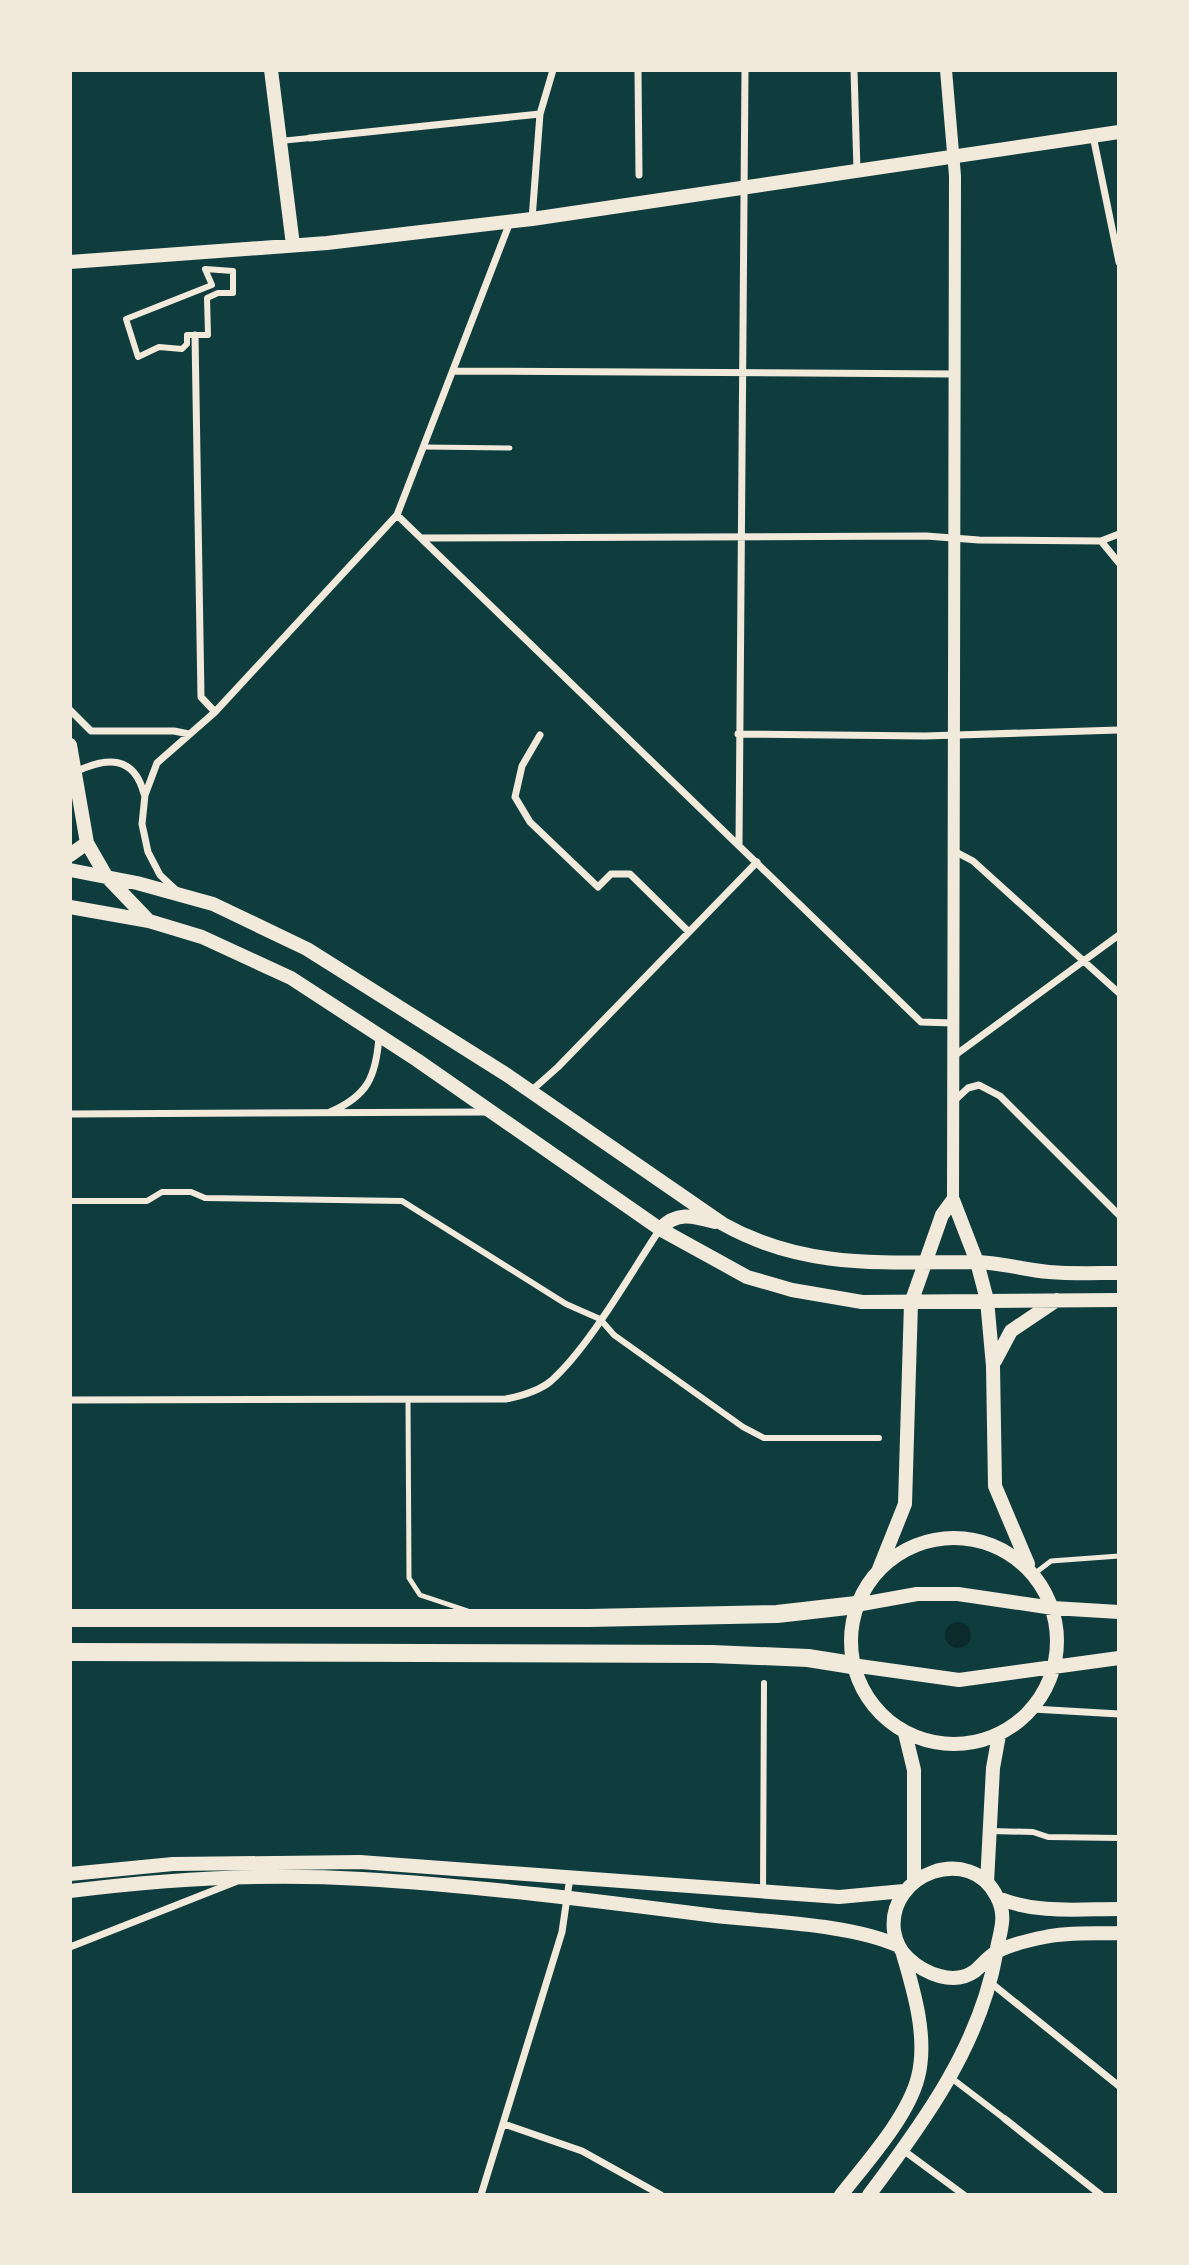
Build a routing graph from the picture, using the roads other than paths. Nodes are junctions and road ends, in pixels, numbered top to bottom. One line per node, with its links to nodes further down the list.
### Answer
1 (271, 70): 11 (main road)
2 (553, 70): 7 (street)
3 (638, 70): 14 (street)
4 (745, 70): 15 (street)
5 (854, 70): 13 (street)
6 (946, 70): 12 (street)
7 (540, 114): 10 (street); 16 (street)
8 (1119, 132): 9 (main road)
9 (1093, 136): 12 (main road); 20 (street)
10 (310, 138): 11 (street)
11 (280, 141): 18 (main road)
12 (953, 158): 13 (main road); 24 (street)
13 (857, 171): 15 (main road)
14 (639, 175)
15 (744, 188): 16 (main road); 23 (street)
16 (531, 219): 17 (main road)
17 (510, 222): 18 (main road); 22 (street)
18 (293, 245): 19 (main road)
19 (70, 262)
20 (1119, 262)
21 (195, 335): 21 (street); 35 (street)
22 (453, 371): 23 (street); 25 (street)
23 (743, 372): 24 (street); 29 (street)
24 (955, 374): 31 (street)
25 (424, 447): 26 (lane); 27 (street)
26 (510, 447)
27 (397, 515): 30 (street); 35 (street)
28 (1119, 534): 32 (street)
29 (740, 536): 30 (street); 31 (street); 38 (street)
30 (423, 538): 45 (street)
31 (955, 539): 32 (street); 40 (street)
32 (1101, 541): 33 (street)
33 (1119, 563)
34 (70, 710): 37 (street)
35 (215, 712): 37 (street)
36 (1119, 730): 40 (street)
37 (189, 734): 43 (street)
38 (738, 734): 40 (street); 45 (street)
39 (540, 735): 54 (street)
40 (954, 735): 46 (street)
41 (70, 745): 42 (main road)
42 (73, 770): 43 (street); 44 (main road)
43 (145, 794): 51 (street)
44 (87, 843): 47 (main road); 50 (main road)
45 (739, 845): 48 (street)
46 (954, 851): 56 (street); 58 (street)
47 (70, 855)
48 (757, 862): 54 (street); 58 (street)
49 (70, 870): 50 (main road)
50 (106, 876): 51 (main road); 53 (main road)
51 (182, 895): 61 (main road)
52 (70, 907): 53 (main road)
53 (149, 922): 59 (main road)
54 (689, 932): 61 (street)
55 (1119, 935): 56 (street)
56 (1084, 960): 57 (street); 60 (street)
57 (1119, 993)
58 (953, 1023): 60 (street)
59 (379, 1037): 63 (main road); 64 (street)
60 (953, 1056): 62 (street)
61 (531, 1091): 69 (main road)
62 (953, 1101): 66 (street); 68 (street)
63 (490, 1112): 64 (street); 70 (main road)
64 (326, 1113): 65 (street)
65 (70, 1114)
66 (953, 1200): 71 (main road); 72 (main road)
67 (70, 1201): 78 (street)
68 (1119, 1215)
69 (723, 1224): 70 (main road); 72 (main road)
70 (660, 1229): 77 (main road); 78 (street)
71 (977, 1262): 72 (main road); 73 (main road); 74 (main road)
72 (925, 1264): 77 (main road)
73 (1119, 1273)
74 (987, 1300): 75 (main road); 77 (main road); 79 (main road)
75 (1057, 1300): 76 (main road); 79 (main road)
76 (1119, 1300)
77 (911, 1303): 84 (main road)
78 (600, 1319): 80 (street); 82 (street)
79 (993, 1366): 85 (main road)
80 (408, 1399): 81 (street); 90 (lane)
81 (70, 1400)
82 (879, 1438)
83 (1119, 1556): 85 (lane)
84 (879, 1569): 85 (main road); 86 (main road)
85 (1034, 1574): 87 (main road)
86 (856, 1605): 87 (main road); 90 (main road); 93 (main road)
87 (1053, 1608): 88 (main road); 94 (main road)
88 (1119, 1612)
89 (70, 1618): 90 (main road)
90 (488, 1618)
91 (70, 1653): 93 (main road)
92 (1119, 1658): 94 (main road)
93 (852, 1665): 94 (main road); 98 (main road)
94 (1055, 1668): 96 (main road)
95 (764, 1684): 108 (street)
96 (1033, 1709): 97 (street); 99 (main road)
97 (1119, 1714)
98 (905, 1733): 99 (main road); 106 (main road)
99 (999, 1735): 100 (main road)
100 (991, 1831): 101 (street); 105 (main road)
101 (1119, 1838)
102 (70, 1874): 104 (main road)
103 (249, 1877): 107 (main road); 110 (main road); 113 (street)
104 (570, 1877): 108 (main road); 110 (street)
105 (987, 1883): 106 (main road); 109 (main road)
106 (909, 1886): 108 (main road); 114 (main road)
107 (70, 1891)
108 (763, 1891)
109 (998, 1898): 111 (main road); 115 (main road)
110 (568, 1899): 114 (main road); 121 (street)
111 (1119, 1909)
112 (1119, 1933): 115 (main road)
113 (70, 1948)
114 (900, 1950): 116 (main road); 125 (main road)
115 (996, 1952): 116 (main road); 117 (main road)
116 (973, 1973): 117 (main road)
117 (990, 1982): 118 (main road); 119 (street)
118 (950, 2077): 120 (street); 122 (main road)
119 (1119, 2086)
120 (1005, 2119): 128 (street)
121 (504, 2124): 123 (street); 124 (street)
122 (903, 2150): 126 (main road); 127 (street)
123 (481, 2195)
124 (661, 2195)
125 (841, 2195)
126 (870, 2195)
127 (964, 2195)
128 (1101, 2195)

